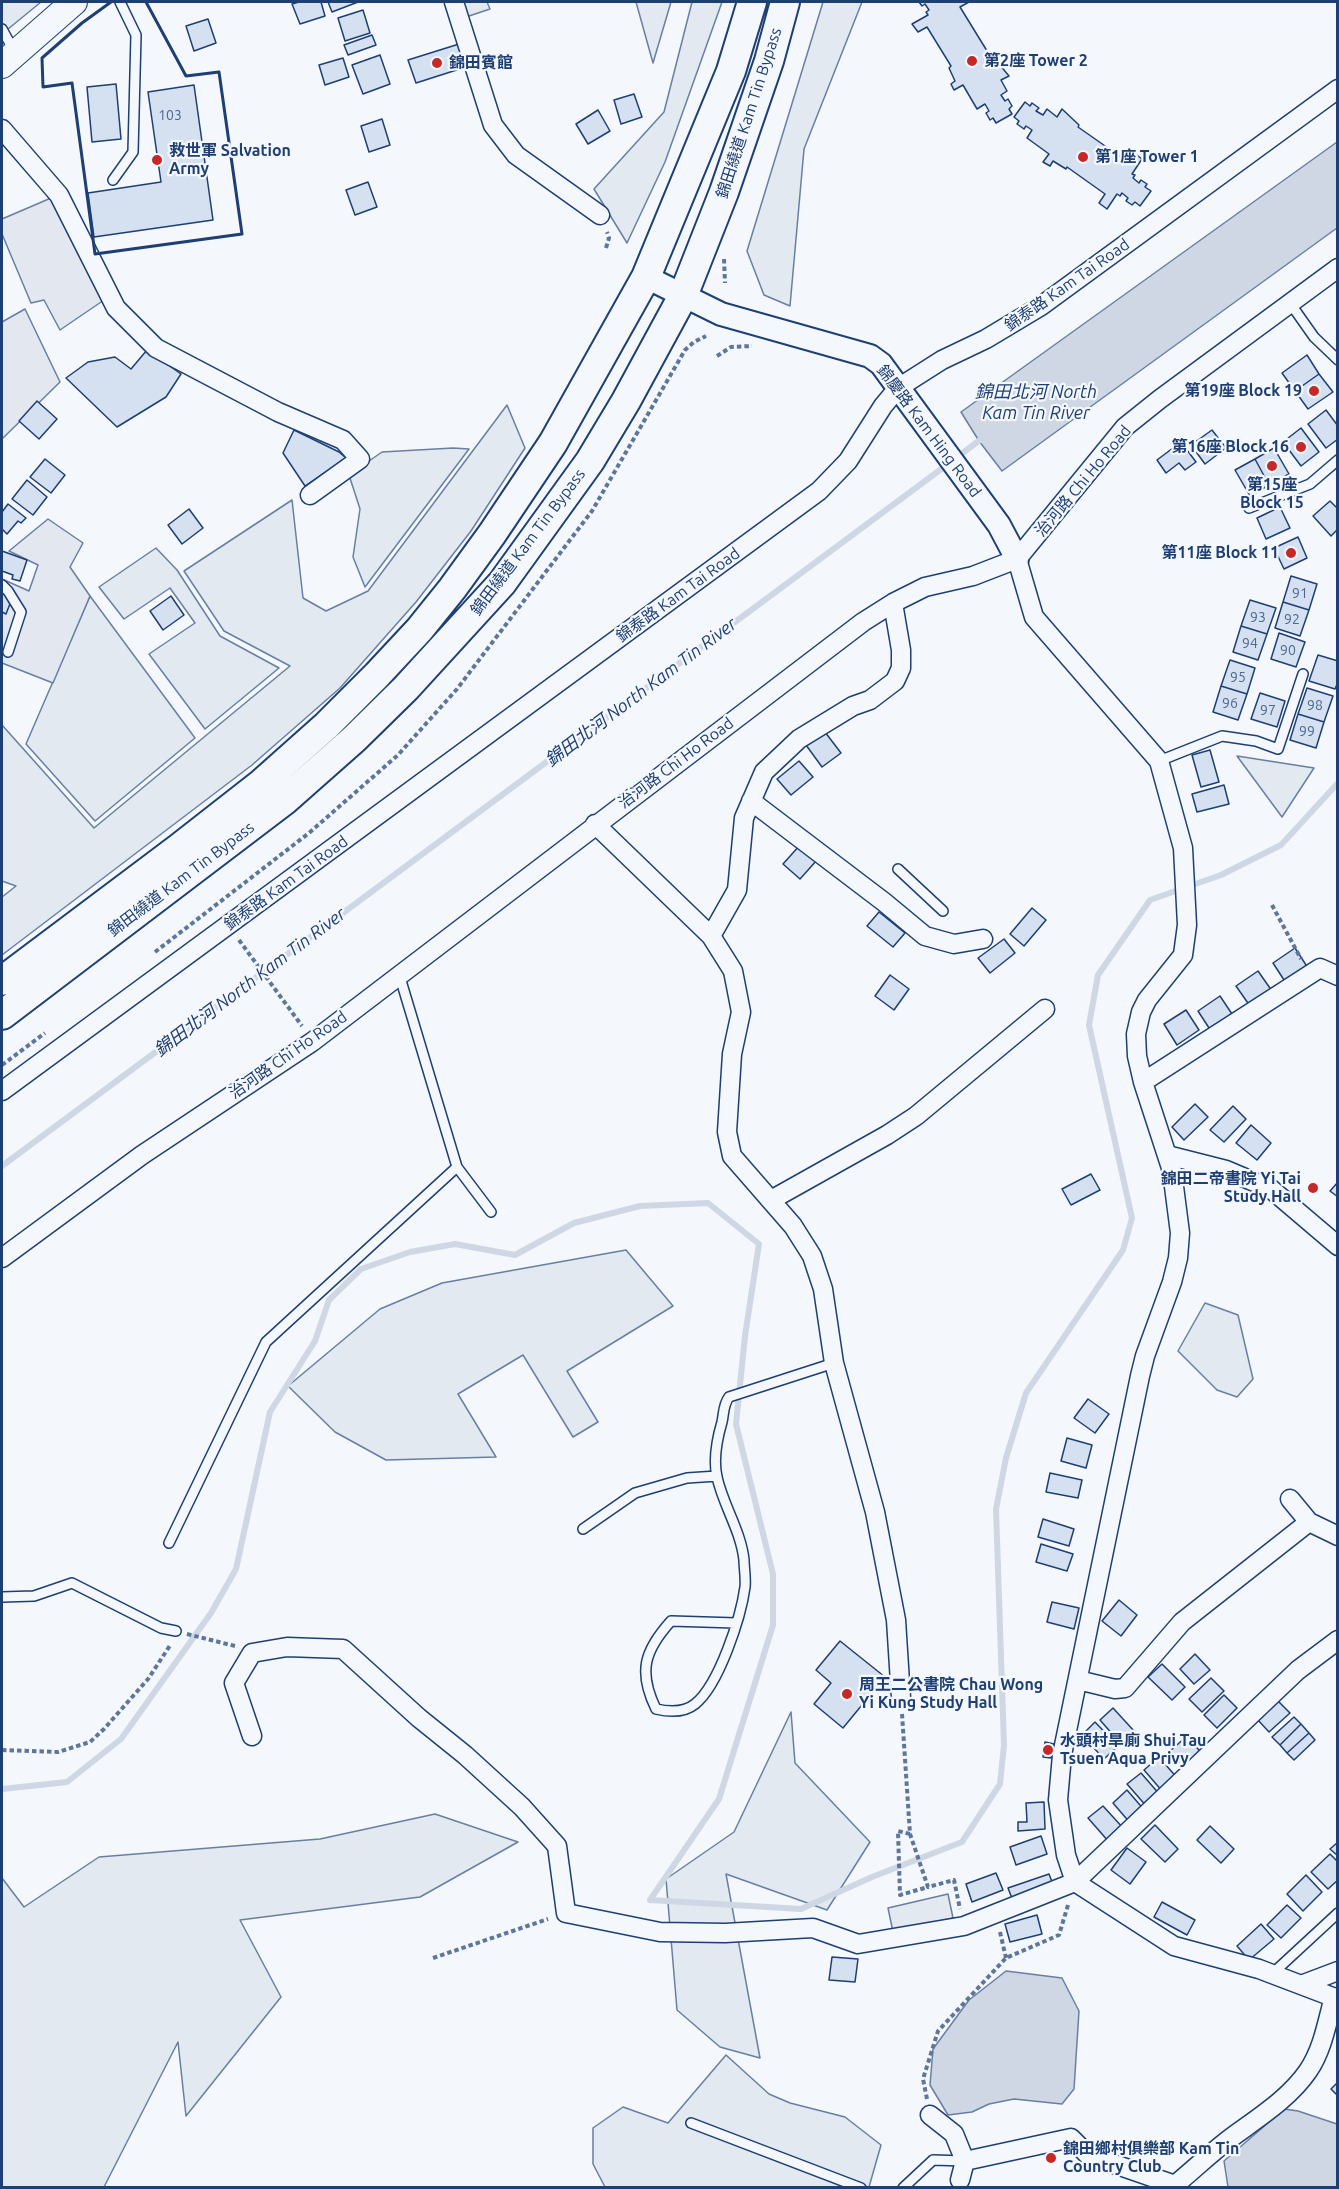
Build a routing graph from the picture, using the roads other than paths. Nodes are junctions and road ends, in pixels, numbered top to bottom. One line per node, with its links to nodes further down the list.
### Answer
1 (74, 2): 7 (main road)
2 (120, 2): 10 (lane)
3 (454, 2): 11 (street)
4 (752, 2): 13 (main road, 錦田繞道 Kam Tin Bypass)
5 (785, 2): 14 (main road, 錦田繞道 Kam Tin Bypass)
6 (2, 29): 7 (lane)
7 (8, 59)
8 (1338, 89): 17 (street, 錦泰路 Kam Tai Road)
9 (2, 129): 19 (street)
10 (113, 180)
11 (601, 221)
12 (1338, 268): 15 (street, 治河路 Chi Ho Road)
13 (646, 277): 14 (street, 錦慶路 Kam Hing Road); 35 (main road, 錦田繞道 Kam Tin Bypass)
14 (683, 296): 17 (street, 錦慶路 Kam Hing Road); 37 (main road, 錦田繞道 Kam Tin Bypass)
15 (1290, 303): 16 (lane); 21 (street, 治河路 Chi Ho Road)
16 (1338, 360)
17 (898, 388): 21 (street, 錦慶路 Kam Hing Road); 39 (street, 錦泰路 Kam Tai Road)
18 (1338, 460): 20 (lane)
19 (310, 495)
20 (1250, 508)
21 (1017, 559): 23 (street, 治河路 Chi Ho Road); 26 (street)
22 (2, 585): 24 (lane)
23 (893, 603): 27 (street); 28 (street, 治河路 Chi Ho Road)
24 (8, 652)
25 (1303, 674): 26 (lane)
26 (1159, 761): 38 (street)
27 (751, 801): 31 (street); 32 (street)
28 (595, 824): 31 (street); 33 (street, 治河路 Chi Ho Road)
29 (898, 869): 30 (lane)
30 (943, 911)
31 (711, 936): 42 (street)
32 (983, 939)
33 (399, 974): 41 (lane); 45 (street, 治河路 Chi Ho Road)
34 (1338, 976): 38 (street)
35 (2, 981)
36 (1045, 1009): 42 (street)
37 (2, 1015)
38 (1143, 1082): 40 (street)
39 (2, 1090)
40 (1167, 1155): 44 (street); 57 (street)
41 (457, 1167): 43 (lane); 52 (lane)
42 (771, 1200): 46 (street)
43 (491, 1212)
44 (1338, 1246)
45 (2, 1258)
46 (834, 1363): 47 (lane); 58 (street)
47 (717, 1476): 50 (lane); 54 (lane)
48 (1290, 1498): 49 (street)
49 (1309, 1522): 51 (street); 57 (street)
50 (584, 1528)
51 (1338, 1536)
52 (170, 1543)
53 (2, 1597): 55 (lane)
54 (736, 1623): 54 (lane)
55 (180, 1632)
56 (1338, 1640): 60 (street)
57 (1078, 1680): 60 (street)
58 (901, 1698)
59 (252, 1736): 60 (street)
60 (1075, 1882): 63 (street)
61 (1338, 1913): 63 (lane)
62 (1338, 1971): 64 (street)
63 (1272, 1974): 64 (street)
64 (1301, 1985): 65 (street)
65 (1336, 1998): 70 (street)
66 (930, 2115): 68 (street)
67 (691, 2123): 71 (lane)
68 (965, 2161): 69 (street); 70 (street); 72 (lane)
69 (960, 2180)
70 (1177, 2186)
71 (861, 2187)
72 (903, 2187)

